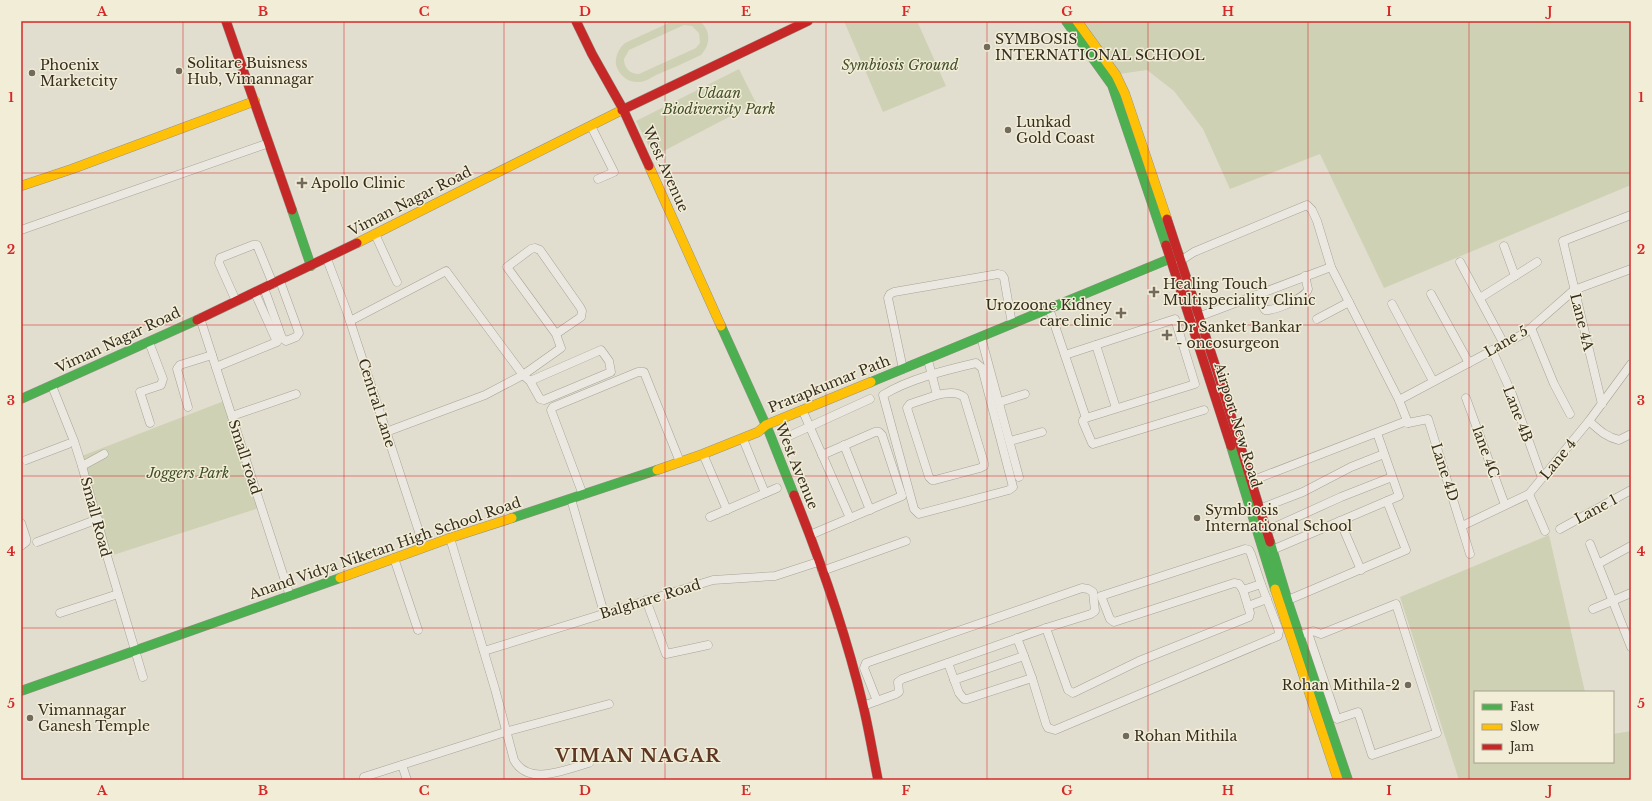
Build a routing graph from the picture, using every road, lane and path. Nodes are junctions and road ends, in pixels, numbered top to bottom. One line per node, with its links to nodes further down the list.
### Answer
1 (226, 21): 6 (street)
2 (576, 21): 7 (street, West Avenue)
3 (808, 21): 7 (street, Viman Nagar Road)
4 (1066, 21): 17 (street, Airport New Road)
5 (1077, 21): 17 (street, Airport New Road)
6 (255, 101): 9 (street); 11 (street)
7 (623, 109): 8 (street, Viman Nagar Road); 83 (street, West Avenue)
8 (591, 126): 10 (street); 14 (street, Viman Nagar Road)
9 (269, 143): 13 (street); 20 (street)
10 (598, 179)
11 (21, 186)
12 (1631, 215): 28 (street, Lane 4A)
13 (21, 230)
14 (375, 234): 16 (street, Viman Nagar Road); 26 (street)
15 (1504, 246): 24 (street)
16 (327, 258): 20 (street, Viman Nagar Road); 41 (street, Central Lane)
17 (1175, 260): 21 (street); 35 (street, Pratapkumar Path); 38 (street, Airport New Road); 178 (street, Airport New Road)
18 (1460, 262): 32 (street)
19 (1537, 262): 24 (street)
20 (311, 266): 25 (street, Viman Nagar Road)
21 (1331, 267): 23 (street); 34 (street)
22 (1631, 269): 28 (street, Lane 5)
23 (1305, 276): 31 (street); 31 (street)
24 (1515, 276): 32 (street)
25 (277, 282): 27 (street, Viman Nagar Road); 27 (street); 33 (street)
26 (398, 282)
27 (264, 288): 29 (street, Viman Nagar Road)
28 (1574, 290): 43 (street, Lane 5); 71 (street, Lane 4A)
29 (255, 292): 33 (street, Viman Nagar Road); 55 (street)
30 (1432, 294): 52 (street)
31 (1256, 295): 38 (street)
32 (1480, 298): 47 (street)
33 (236, 301): 39 (street, Viman Nagar Road)
34 (1349, 302): 40 (street); 69 (street)
35 (1068, 304): 37 (street, Pratapkumar Path); 42 (street, Pratapkumar Path)
36 (1392, 304): 60 (street)
37 (1051, 314): 45 (street, Pratapkumar Path); 51 (street)
38 (1198, 317): 104 (street, Airport New Road)
39 (200, 318): 46 (street, Viman Nagar Road); 50 (street, Small road)
40 (1317, 319)
41 (350, 320): 57 (street); 84 (street, Central Lane)
42 (1012, 324): 45 (street, Pratapkumar Path); 56 (street)
43 (1531, 328): 47 (street, Lane 5); 75 (street)
44 (556, 334): 44 (street); 57 (street)
45 (982, 339): 53 (street, Pratapkumar Path); 56 (street, Pratapkumar Path); 70 (street)
46 (149, 342): 62 (street, Viman Nagar Road); 80 (street)
47 (1504, 344): 49 (street, Lane 5)
48 (1096, 345): 51 (street); 73 (street); 73 (street)
49 (1492, 350): 52 (street, Lane 5); 103 (street, Lane 4B)
50 (212, 354): 55 (street, Small road); 72 (street)
51 (1065, 355): 78 (street)
52 (1469, 362): 60 (street, Lane 5)
53 (929, 364): 58 (street); 61 (street, Pratapkumar Path)
54 (1631, 364): 71 (street, Lane 4)
55 (216, 367): 76 (street, Small road)
56 (904, 368): 61 (street, Pratapkumar Path)
57 (523, 375): 59 (street); 84 (street)
58 (932, 375): 58 (street); 65 (street)
59 (530, 381): 59 (street)
60 (1433, 381): 69 (street, Lane 5)
61 (876, 383): 77 (street, Pratapkumar Path); 83 (street, Pratapkumar Path)
62 (52, 386): 67 (street, Viman Nagar Road); 100 (street, Small Road)
63 (296, 394): 76 (street)
64 (1025, 394): 70 (street)
65 (937, 395): 65 (street)
66 (1466, 398): 112 (street, lane 4C)
67 (21, 399)
68 (870, 399): 82 (street)
69 (1398, 400): 81 (street)
70 (1000, 402): 91 (street)
71 (1602, 404): 79 (street, Lane 4)
72 (188, 407)
73 (1116, 408): 78 (street)
74 (1204, 410): 78 (street)
75 (1570, 414)
76 (232, 416): 145 (street, Small road)
77 (805, 416): 82 (street); 83 (street, Pratapkumar Path)
78 (1086, 418)
79 (1589, 421): 88 (street); 103 (street, Lane 4)
80 (150, 423)
81 (1408, 423): 87 (street); 121 (street, Lane 4D)
82 (810, 427): 89 (street); 96 (street)
83 (768, 429): 85 (street, Pratapkumar Path); 125 (street, West Avenue)
84 (386, 432): 132 (street, Central Lane)
85 (758, 432): 90 (street, Anand Vidya Niketan High School Road)
86 (1042, 432): 91 (street)
87 (1377, 432): 97 (street); 104 (street)
88 (1631, 434)
89 (789, 436)
90 (743, 438): 95 (street, Anand Vidya Niketan High School Road); 107 (street)
91 (1010, 441): 102 (street)
92 (68, 444): 98 (street)
93 (844, 445): 96 (street); 115 (street); 115 (street)
94 (104, 454): 100 (street)
95 (703, 454): 99 (street, Anand Vidya Niketan High School Road); 114 (street)
96 (822, 454): 117 (street)
97 (1384, 454): 101 (street); 113 (street)
98 (26, 460)
99 (680, 462): 109 (street, Anand Vidya Niketan High School Road); 109 (street)
100 (82, 466): 118 (street, Small Road)
101 (1392, 477): 111 (street); 123 (street)
102 (1019, 478)
103 (1542, 478): 108 (street, Lane 4)
104 (1251, 480): 113 (street, Airport New Road)
105 (777, 488): 107 (street)
106 (1631, 490): 122 (street, Lane 1)
107 (765, 493): 114 (street)
108 (1529, 494): 112 (street, Lane 4); 124 (street)
109 (583, 495): 110 (street, Anand Vidya Niketan High School Road)
110 (571, 499): 126 (street, Anand Vidya Niketan High School Road); 153 (street)
111 (1387, 501): 119 (street); 138 (street)
112 (1505, 505): 121 (street, Lane 4)
113 (1259, 509): 123 (street, Airport New Road)
114 (727, 510): 116 (street)
115 (870, 510): 117 (street)
116 (710, 517)
117 (850, 518): 125 (street)
118 (98, 519): 128 (street); 143 (street, Small Road)
119 (1340, 521): 133 (street); 138 (street)
120 (21, 523): 130 (street)
121 (1462, 526): 134 (street)
122 (1560, 528)
123 (1266, 531): 133 (street, Airport New Road)
124 (1545, 531)
125 (810, 535): 136 (street, West Avenue)
126 (450, 538): 132 (street, Anand Vidya Niketan High School Road); 161 (street)
127 (906, 541): 139 (street)
128 (37, 542)
129 (1590, 544): 137 (street)
130 (21, 546)
131 (1631, 546): 137 (street)
132 (424, 547): 135 (street, Anand Vidya Niketan High School Road)
133 (1272, 550): 148 (street, Airport New Road)
134 (1470, 554)
135 (394, 558): 145 (street, Anand Vidya Niketan High School Road); 155 (street)
136 (818, 562): 139 (street, West Avenue); 147 (street, Balghare Road)
137 (1598, 564): 149 (street)
138 (1361, 570): 148 (street)
139 (822, 571): 170 (street, West Avenue)
140 (1261, 584): 141 (street); 144 (street); 146 (street)
141 (1243, 590): 144 (street); 150 (street)
142 (1631, 593): 149 (street)
143 (118, 594): 152 (street); 160 (street, Small Road)
144 (1097, 595): 154 (street); 168 (street)
145 (290, 596): 160 (street, Anand Vidya Niketan High School Road)
146 (1267, 599): 150 (street); 165 (street)
147 (646, 600): 153 (street, Balghare Road); 158 (street)
148 (1288, 600): 156 (street, Airport New Road)
149 (1612, 601): 151 (street); 159 (street)
150 (1248, 606): 154 (street)
151 (1594, 609)
152 (60, 612)
153 (604, 614): 161 (street, Balghare Road)
154 (1046, 628): 157 (street)
155 (418, 630)
156 (1304, 634): 156 (street); 179 (street, Airport New Road)
157 (1018, 638): 162 (street); 163 (street)
158 (708, 645)
159 (1631, 647)
160 (135, 650): 164 (street, Small Road); 167 (street, Anand Vidya Niketan High School Road)
161 (484, 651): 171 (street)
162 (1024, 656): 165 (street); 166 (street)
163 (948, 663): 166 (street); 168 (street)
164 (143, 677)
165 (1032, 678): 166 (street)
166 (954, 680)
167 (21, 691)
168 (877, 701): 170 (street)
169 (609, 704): 171 (street)
170 (863, 706): 177 (street, West Avenue)
171 (506, 732): 173 (street); 174 (street)
172 (589, 763): 174 (street)
173 (402, 765): 175 (street); 176 (street)
174 (526, 776)
175 (364, 780)
176 (407, 780)
177 (878, 780)
178 (1338, 780)
179 (1348, 780)

